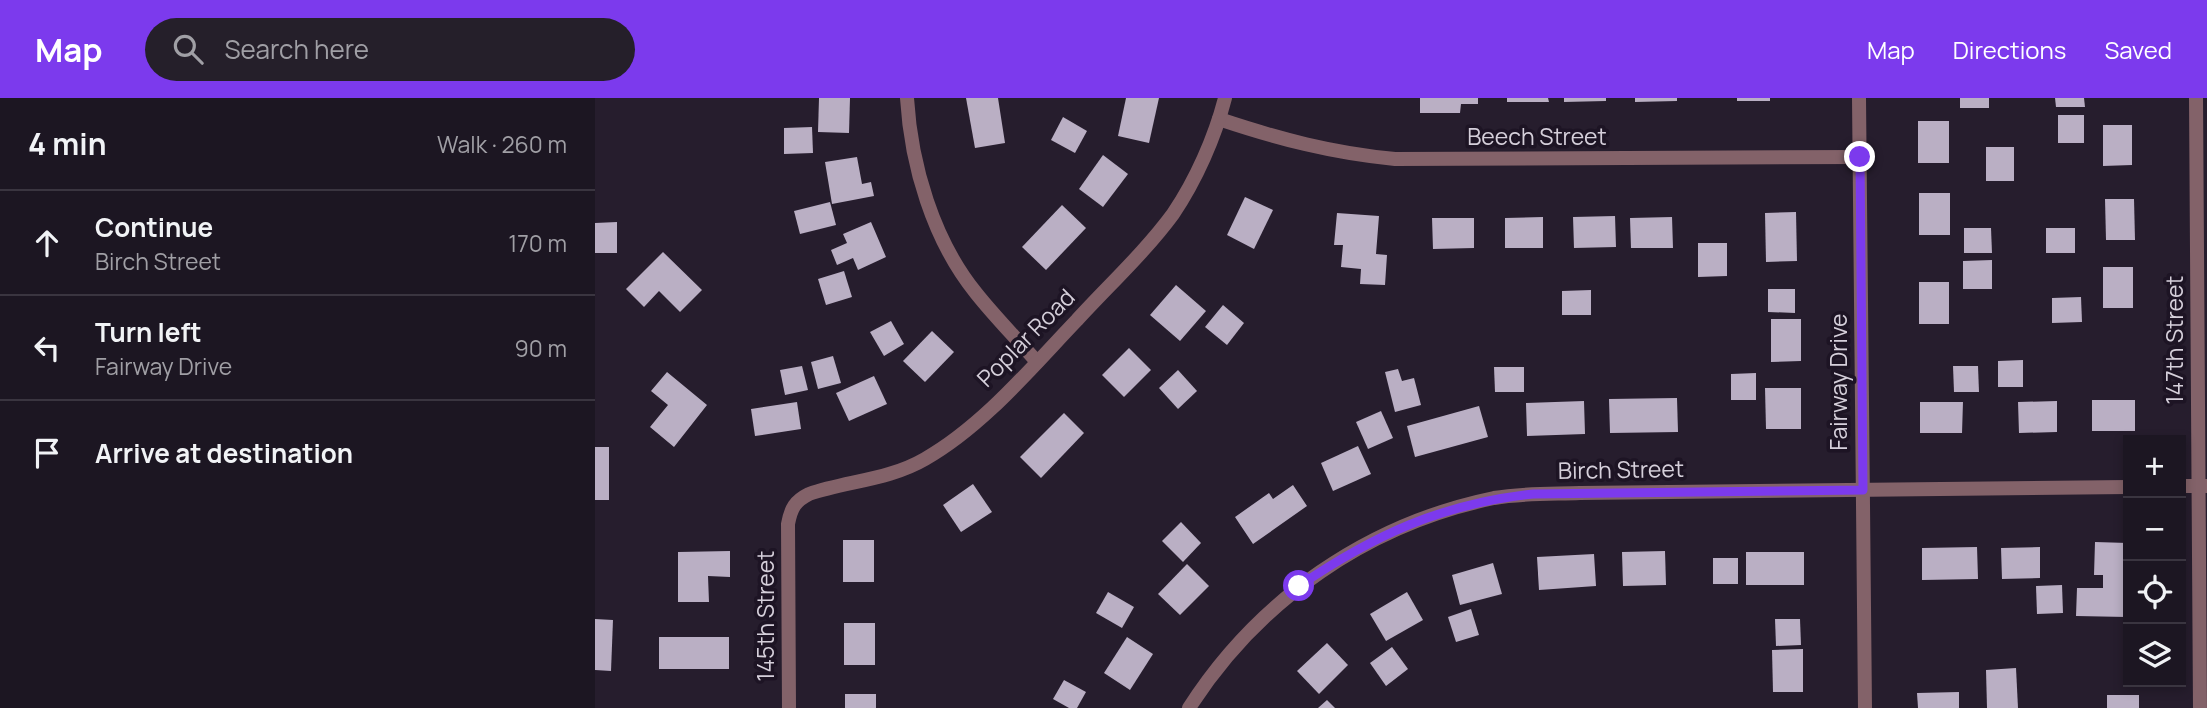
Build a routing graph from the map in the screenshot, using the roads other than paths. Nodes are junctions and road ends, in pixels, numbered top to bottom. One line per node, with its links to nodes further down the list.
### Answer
1 (907, 98): 7 (street)
2 (1225, 98): 5 (street, Poplar Road)
3 (1859, 98): 6 (street, Fairway Drive)
4 (2196, 98): 8 (street, 147th Street)
5 (1219, 119): 6 (street, Beech Street); 7 (street, Poplar Road)
6 (1860, 157): 10 (street, Fairway Drive)
7 (1037, 362): 11 (street, Poplar Road)
8 (2203, 486): 15 (street, 147th Street)
9 (2123, 487): 10 (street, Birch Street)
10 (1863, 490): 13 (street, Birch Street); 14 (street, Fairway Drive)
11 (788, 524): 12 (street, 145th Street)
12 (789, 708)
13 (1189, 708)
14 (1865, 708)
15 (2200, 708)

